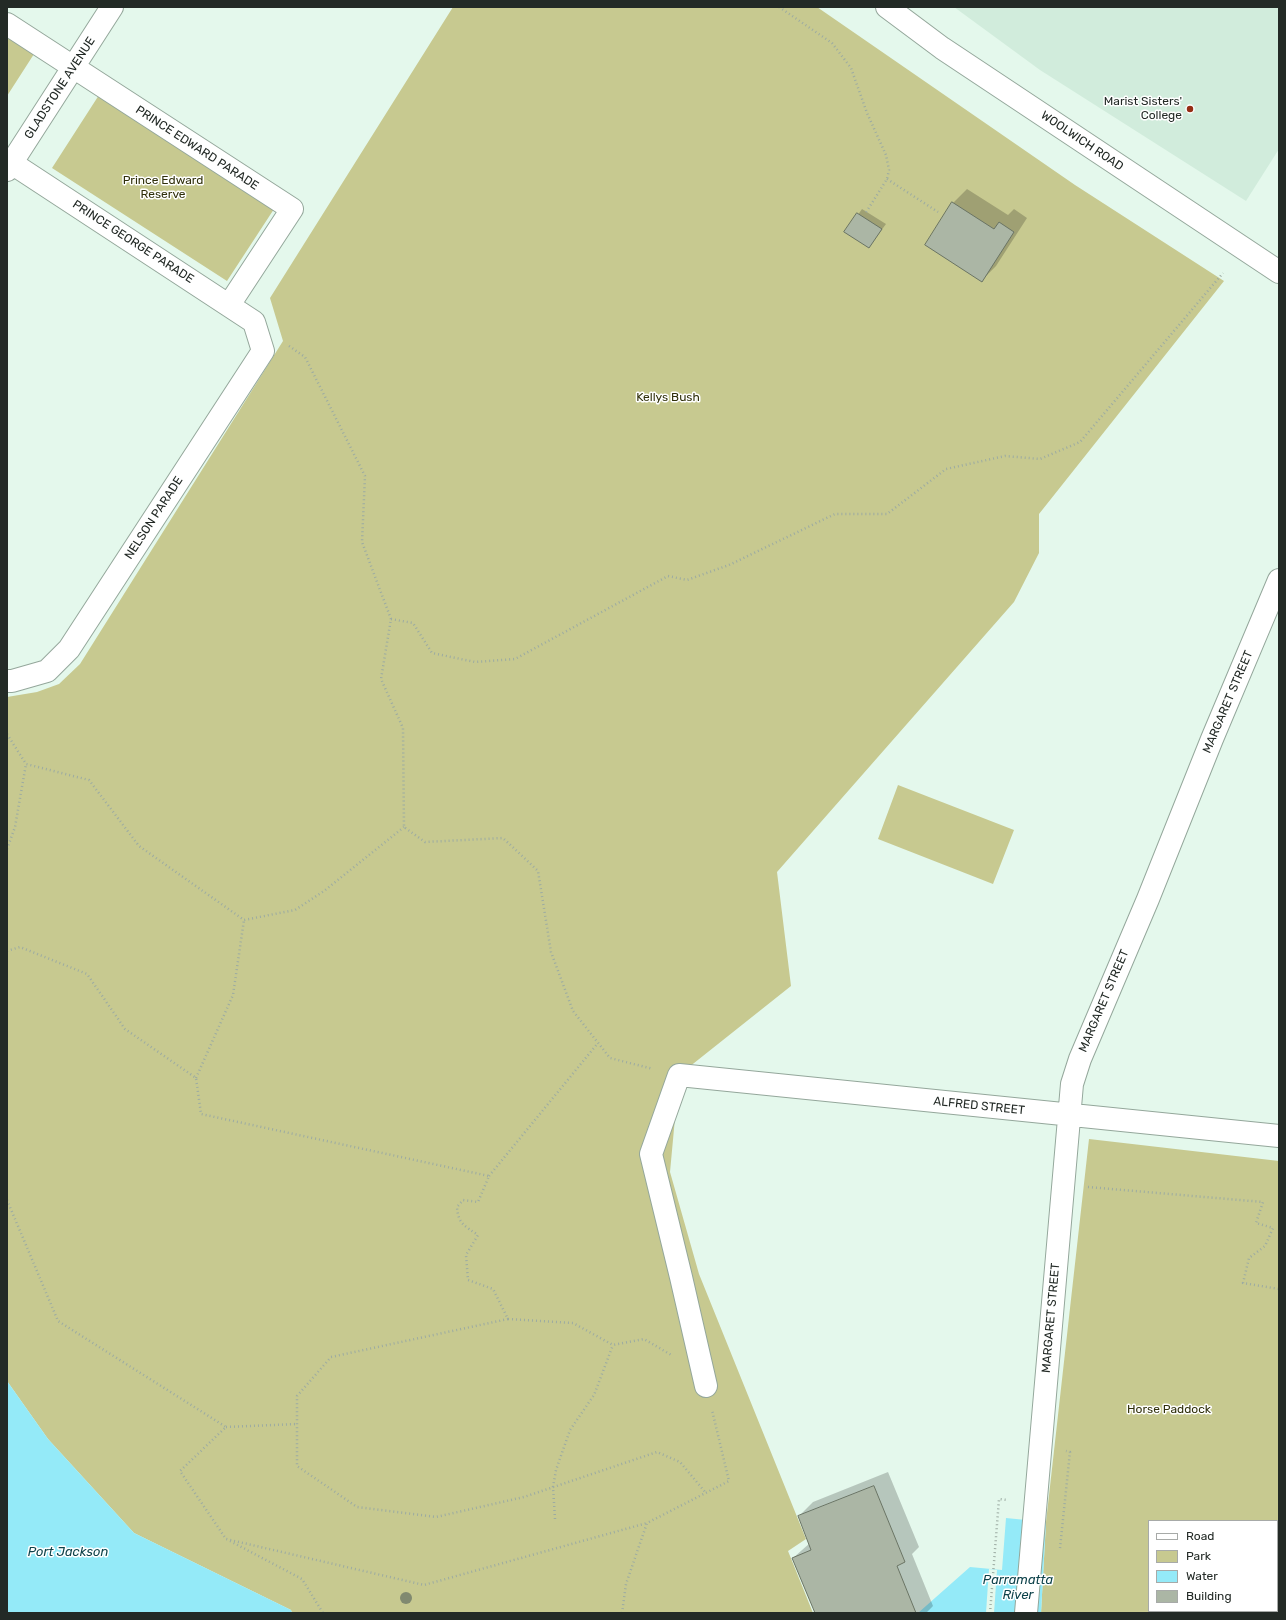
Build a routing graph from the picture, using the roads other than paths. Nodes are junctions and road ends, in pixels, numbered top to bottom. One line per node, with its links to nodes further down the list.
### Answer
1 (112, 7): 4 (street, GLADSTONE AVENUE)
2 (887, 7): 6 (street, WOOLWICH ROAD)
3 (7, 24): 4 (street, PRINCE EDWARD PARADE)
4 (73, 67): 5 (street, GLADSTONE AVENUE); 7 (street, PRINCE EDWARD PARADE)
5 (8, 164): 7 (street, PRINCE GEORGE PARADE)
6 (1279, 272)
7 (229, 305): 8 (street, PRINCE GEORGE PARADE)
8 (254, 322): 10 (street, NELSON PARADE)
9 (1279, 580): 11 (street, MARGARET STREET)
10 (7, 681)
11 (1069, 1115): 12 (street, ALFRED STREET); 13 (street, ALFRED STREET); 14 (street, MARGARET STREET)
12 (1279, 1136)
13 (706, 1386)
14 (1026, 1613)

